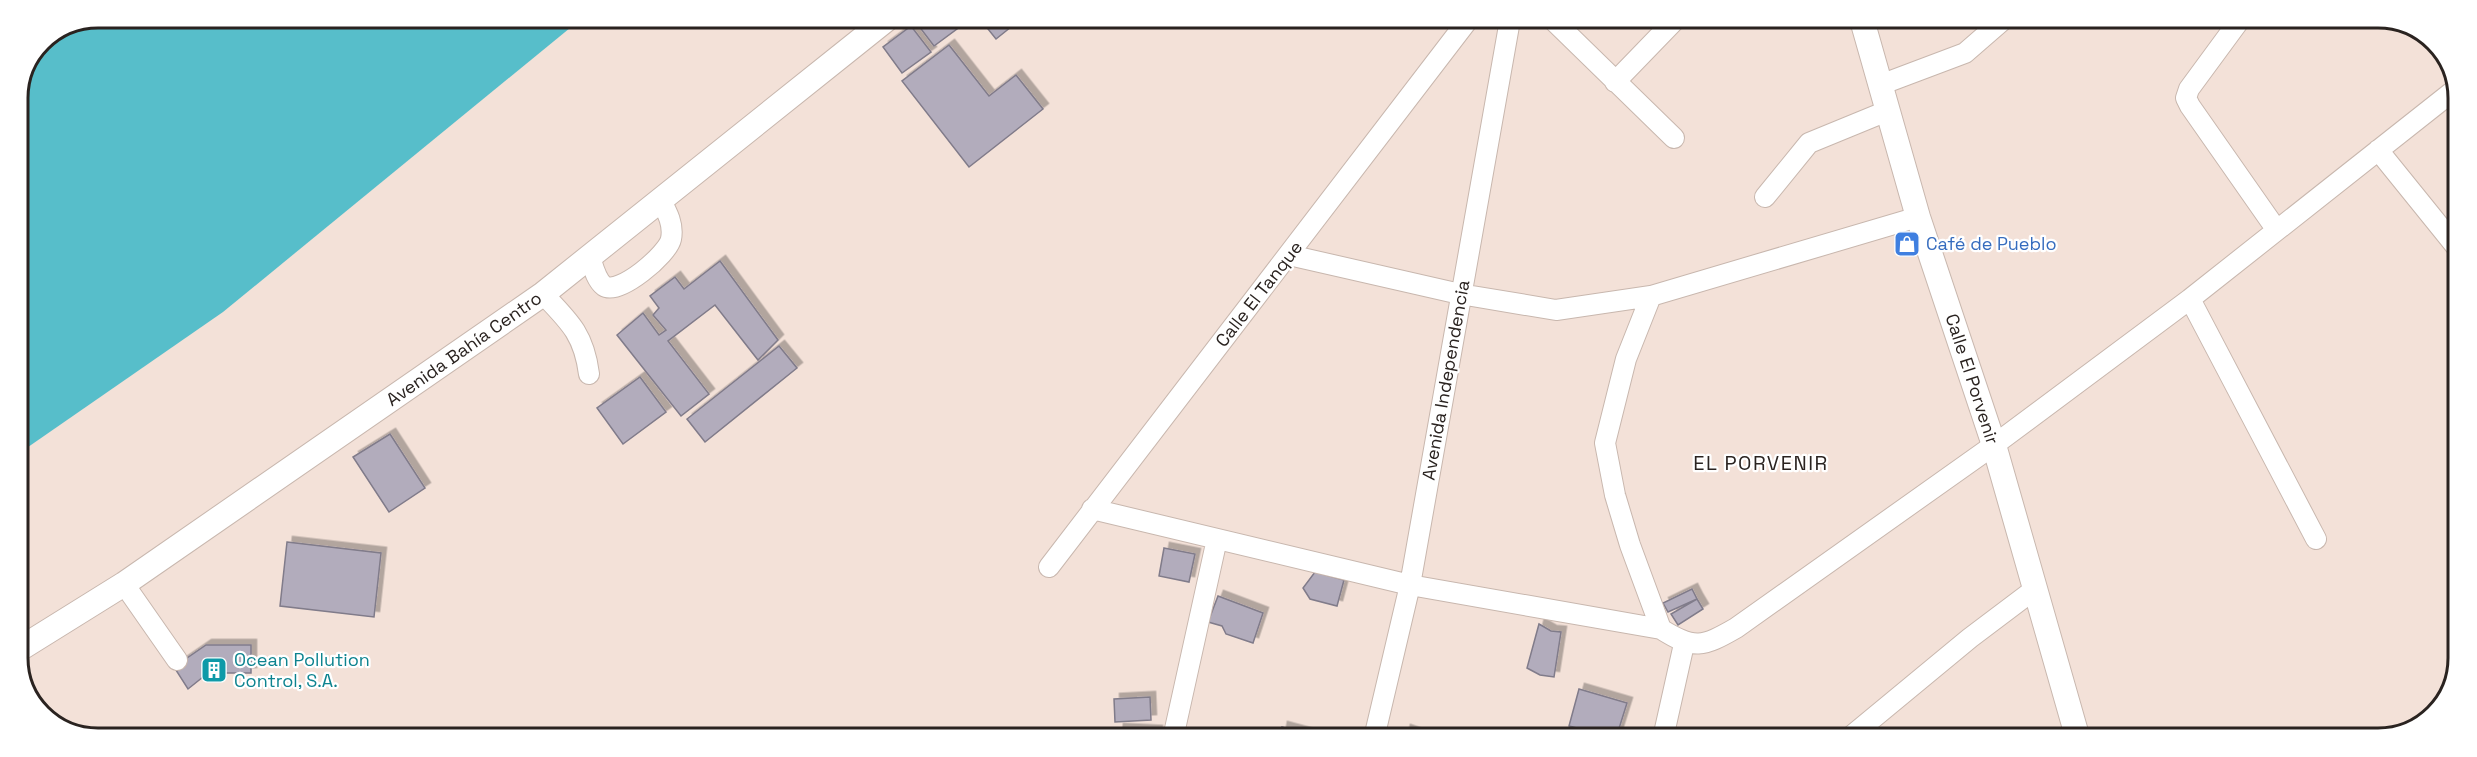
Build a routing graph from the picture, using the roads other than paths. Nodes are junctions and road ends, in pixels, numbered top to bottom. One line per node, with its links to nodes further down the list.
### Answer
1 (876, 28): 16 (main road, Avenida Bahía Centro)
2 (1462, 28): 20 (street, Calle El Tanque)
3 (1509, 28): 23 (street, Avenida Independencia)
4 (1561, 28): 9 (street)
5 (1667, 28): 9 (street)
6 (1864, 28): 10 (main road, Calle El Porvenir)
7 (1994, 28): 10 (street)
8 (2234, 28): 18 (street)
9 (1615, 82): 13 (street)
10 (1880, 85): 12 (main road, Calle El Porvenir)
11 (2448, 95): 14 (street)
12 (1887, 111): 15 (street); 17 (main road, Calle El Porvenir)
13 (1674, 138)
14 (2378, 150): 18 (street); 19 (street)
15 (1765, 197)
16 (660, 199): 21 (main road, Avenida Bahía Centro); 21 (street)
17 (1918, 217): 24 (street); 27 (main road, Calle El Porvenir)
18 (2276, 229): 25 (street)
19 (2448, 237)
20 (1289, 255): 23 (street); 28 (street, Calle El Tanque)
21 (590, 257): 22 (main road, Avenida Bahía Centro)
22 (543, 294): 26 (street); 32 (main road, Avenida Bahía Centro)
23 (1460, 294): 24 (street); 33 (street, Avenida Independencia)
24 (1651, 296): 35 (street)
25 (2190, 298): 27 (street); 30 (street)
26 (589, 374)
27 (1994, 446): 34 (main road, Calle El Porvenir); 37 (street)
28 (1092, 509): 29 (street); 31 (street, Calle El Tanque)
29 (1217, 539): 33 (street); 39 (street)
30 (2316, 539)
31 (1049, 567)
32 (123, 584): 36 (main road, Avenida Bahía Centro); 38 (street)
33 (1410, 585): 35 (street); 40 (street, Avenida Independencia)
34 (2035, 589): 42 (street); 43 (main road, Calle El Porvenir)
35 (1661, 629): 37 (street)
36 (29, 643)
37 (1684, 644): 41 (street)
38 (177, 660)
39 (1175, 728)
40 (1376, 728)
41 (1665, 728)
42 (1862, 728)
43 (2075, 728)

